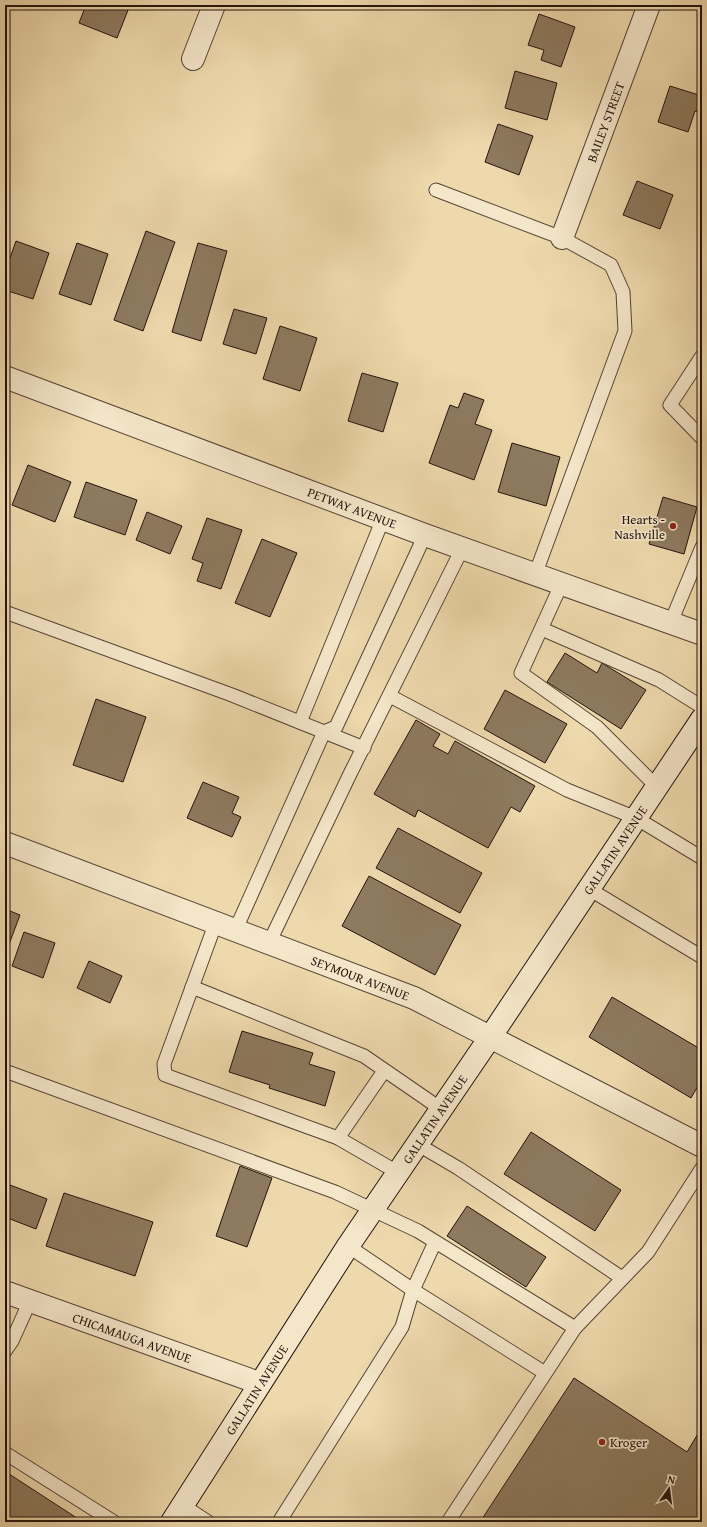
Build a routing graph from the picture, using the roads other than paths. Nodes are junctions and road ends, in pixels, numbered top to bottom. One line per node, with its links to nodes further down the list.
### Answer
1 (214, 5): 3 (street)
2 (649, 5): 5 (street, BAILEY STREET)
3 (193, 59)
4 (436, 190): 5 (lane)
5 (562, 238): 13 (lane)
6 (702, 356): 8 (lane)
7 (5, 376): 9 (street, PETWAY AVENUE)
8 (702, 438)
9 (383, 518): 10 (street, PETWAY AVENUE); 22 (lane)
10 (425, 535): 12 (street, PETWAY AVENUE); 23 (lane)
11 (702, 547): 16 (lane)
12 (462, 549): 13 (street, PETWAY AVENUE); 19 (lane)
13 (535, 575): 14 (street, PETWAY AVENUE)
14 (561, 585): 16 (street, PETWAY AVENUE); 17 (lane)
15 (5, 612): 22 (lane)
16 (671, 622): 18 (street, PETWAY AVENUE)
17 (542, 630): 20 (lane); 25 (lane)
18 (702, 634)
19 (390, 696): 24 (lane); 26 (lane)
20 (702, 707)
21 (702, 719): 25 (street, GALLATIN AVENUE)
22 (300, 722): 23 (lane)
23 (324, 732): 24 (lane); 30 (lane)
24 (364, 748): 31 (lane)
25 (657, 787): 26 (street, GALLATIN AVENUE)
26 (636, 818): 28 (lane); 29 (street, GALLATIN AVENUE)
27 (5, 842): 30 (street, SEYMOUR AVENUE)
28 (702, 858)
29 (589, 888): 32 (lane); 34 (street, GALLATIN AVENUE)
30 (225, 927): 31 (street, SEYMOUR AVENUE); 33 (lane)
31 (269, 943): 34 (street, SEYMOUR AVENUE)
32 (702, 956)
33 (192, 987): 36 (lane); 38 (lane)
34 (491, 1036): 37 (street, GALLATIN AVENUE); 40 (street, SEYMOUR AVENUE)
35 (5, 1071): 43 (lane)
36 (384, 1071): 37 (lane); 38 (lane)
37 (441, 1109): 39 (street, GALLATIN AVENUE)
38 (338, 1138): 42 (lane)
39 (417, 1144): 42 (street, GALLATIN AVENUE); 46 (lane)
40 (702, 1146)
41 (702, 1168): 46 (lane)
42 (397, 1172): 43 (street, GALLATIN AVENUE)
43 (374, 1209): 44 (lane); 45 (street, GALLATIN AVENUE)
44 (435, 1242): 47 (lane); 50 (lane)
45 (348, 1246): 47 (lane); 53 (street, GALLATIN AVENUE)
46 (622, 1278): 50 (lane)
47 (413, 1290): 52 (lane); 58 (lane)
48 (5, 1292): 49 (street, CHICAMAUGA AVENUE)
49 (30, 1301): 51 (lane); 53 (street, CHICAMAUGA AVENUE)
50 (575, 1328): 52 (lane)
51 (5, 1351)
52 (544, 1373): 59 (lane)
53 (259, 1383): 55 (street, GALLATIN AVENUE)
54 (5, 1453): 56 (lane)
55 (177, 1514): 57 (lane)
56 (114, 1522)
57 (208, 1522)
58 (280, 1522)
59 (448, 1522)

